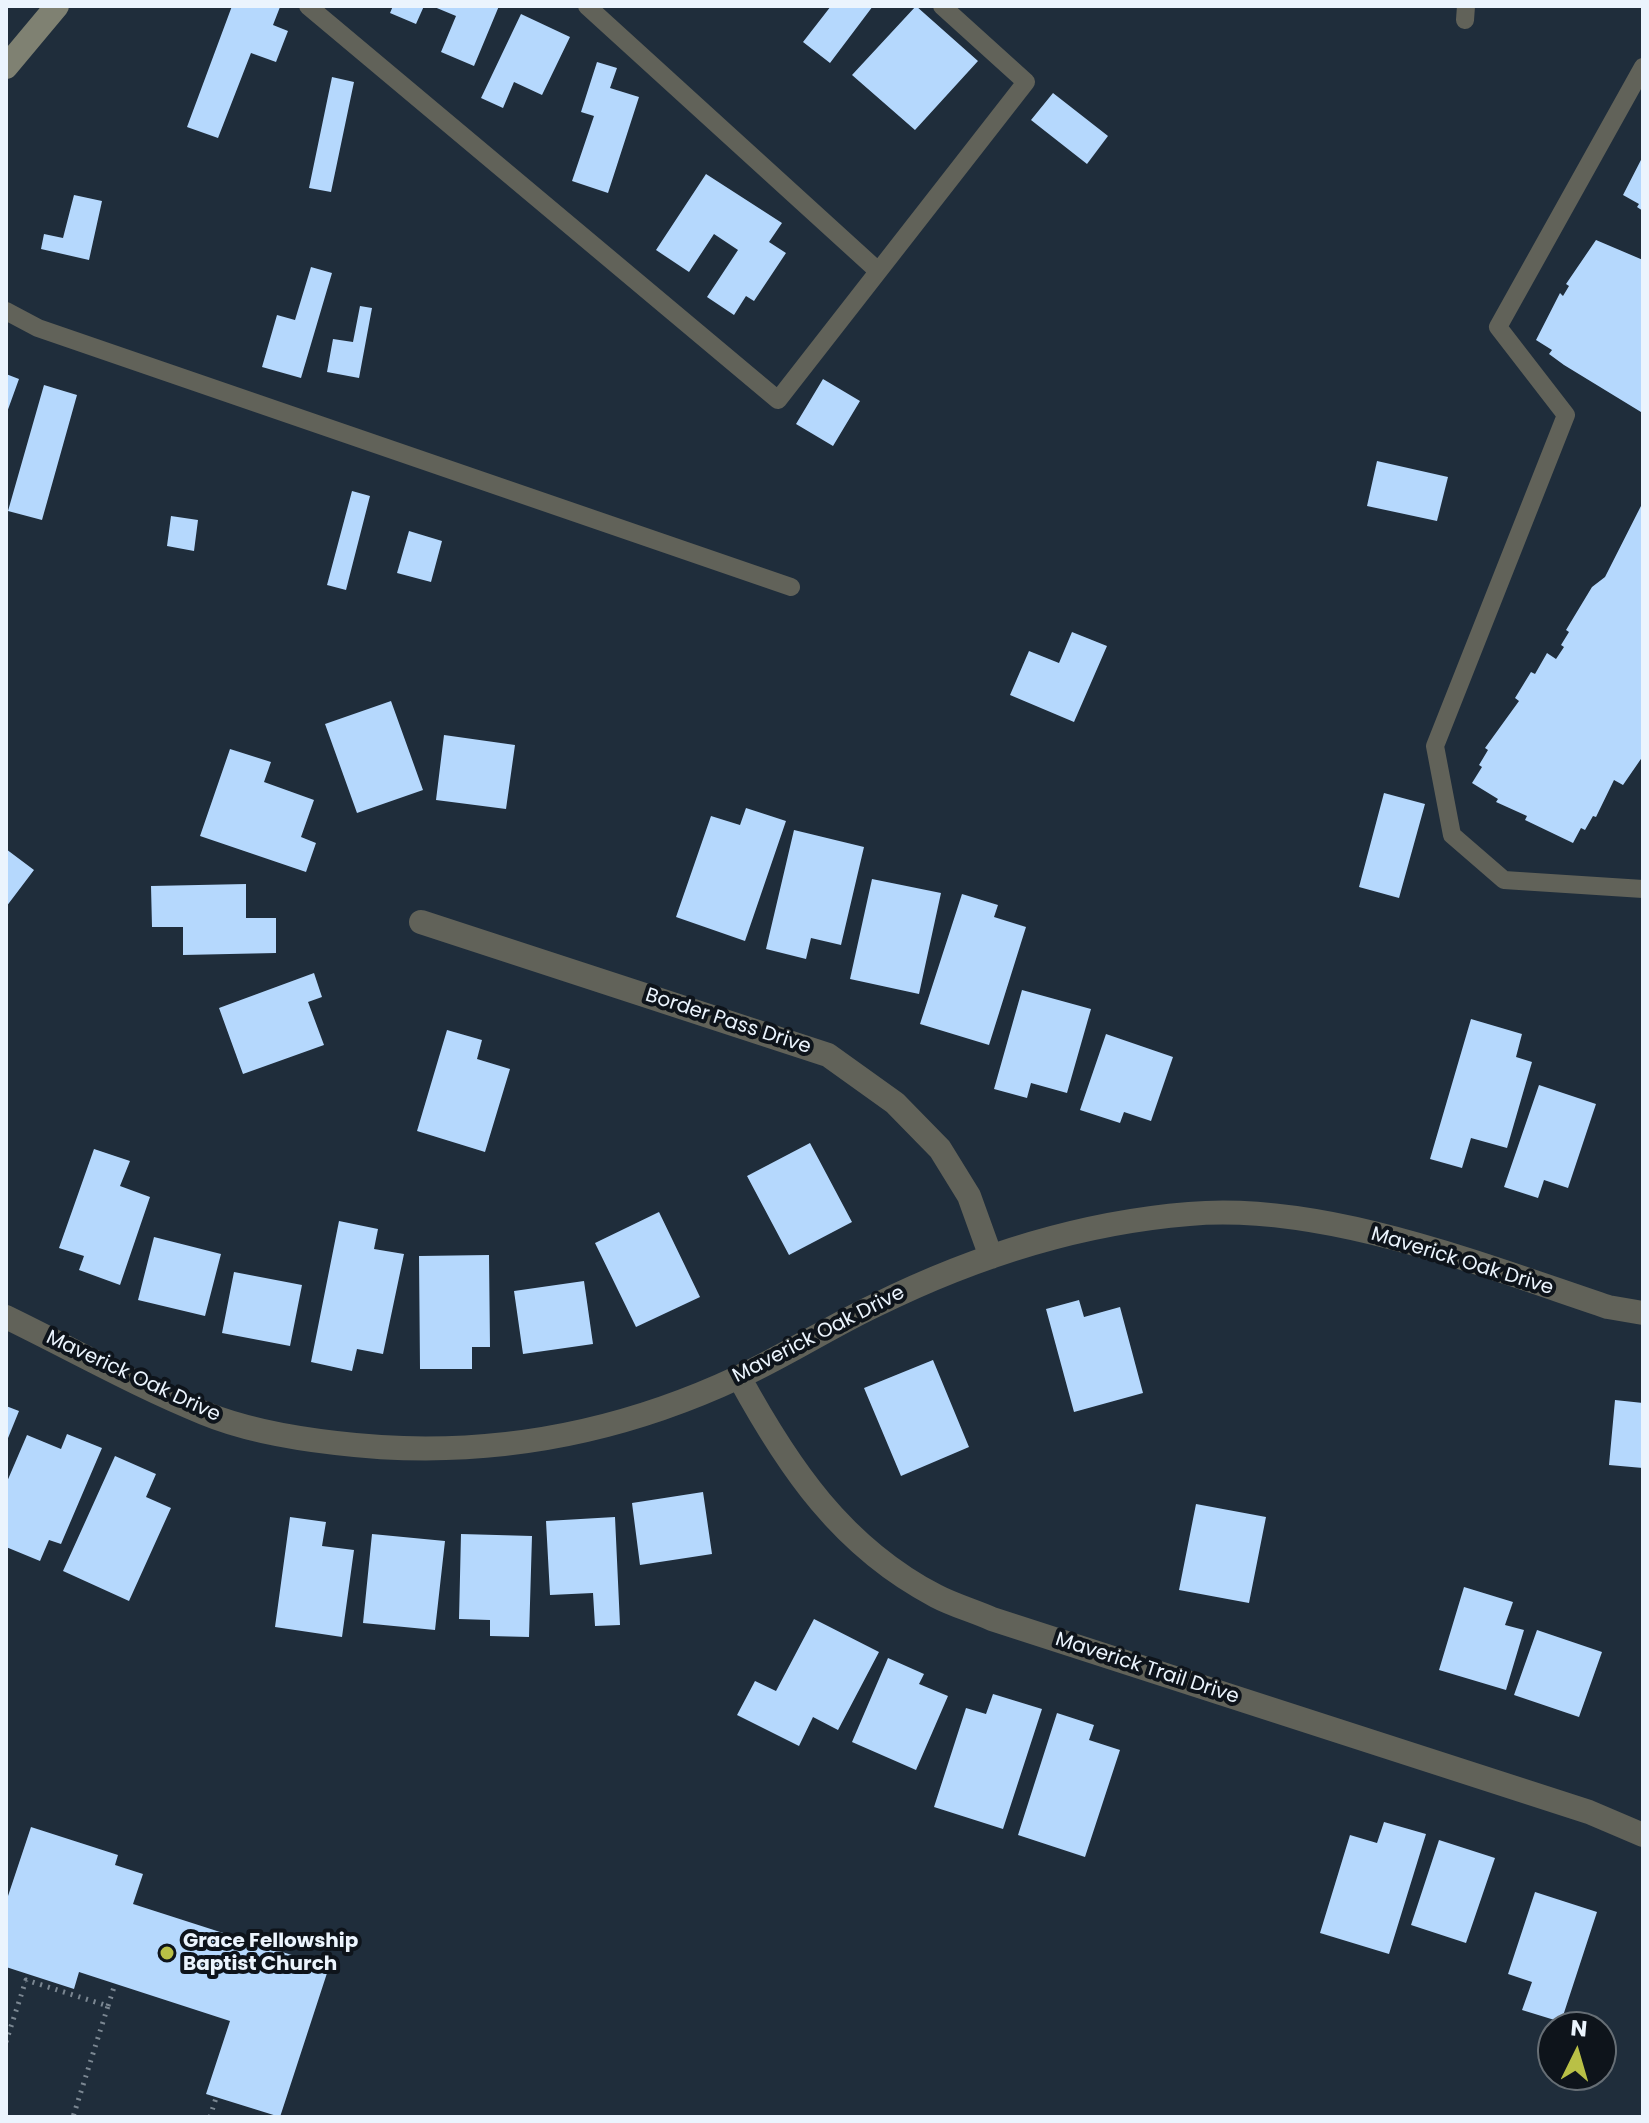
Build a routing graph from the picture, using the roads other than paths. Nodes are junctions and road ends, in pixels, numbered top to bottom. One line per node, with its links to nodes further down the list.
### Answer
1 (57, 6): 5 (main road)
2 (308, 6): 7 (lane)
3 (587, 6): 7 (lane)
4 (942, 6): 7 (lane)
5 (6, 67)
6 (1643, 67): 10 (lane)
7 (878, 271)
8 (6, 311): 9 (lane)
9 (791, 587)
10 (1643, 889)
11 (421, 922): 12 (street, Border Pass Drive)
12 (991, 1257): 13 (street, Maverick Oak Drive); 15 (street, Maverick Oak Drive)
13 (1643, 1313)
14 (6, 1317): 15 (street, Maverick Oak Drive)
15 (739, 1377): 16 (street, Maverick Trail Drive)
16 (1643, 1835)

